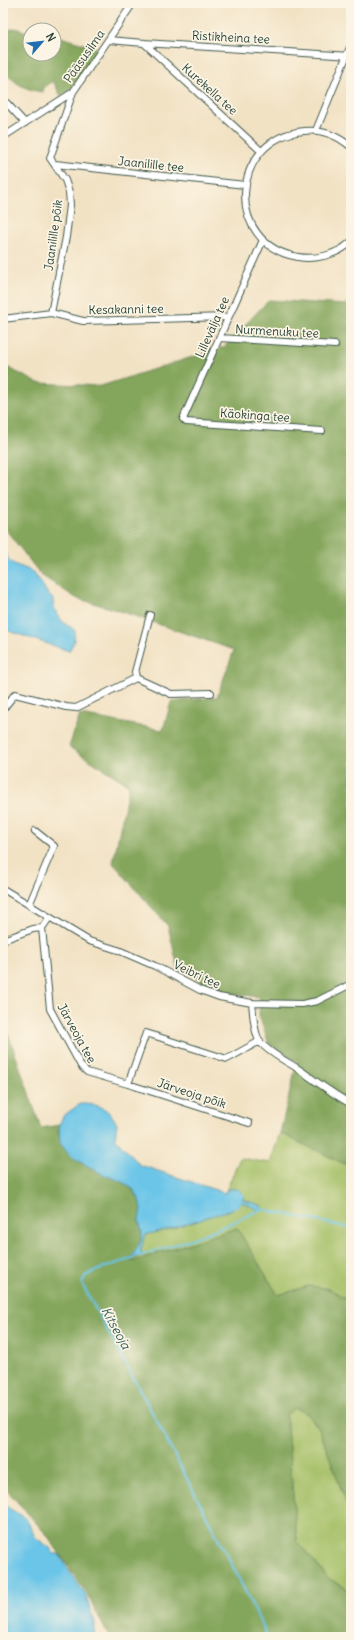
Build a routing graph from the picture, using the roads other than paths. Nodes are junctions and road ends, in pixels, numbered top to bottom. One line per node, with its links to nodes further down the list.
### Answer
1 (133, 3): 2 (street, Pääsusilma)
2 (109, 40): 3 (street, Ristikheina tee); 6 (street, Pääsusilma)
3 (144, 43): 5 (street, Ristikheina tee); 12 (street, Kurekella tee)
4 (351, 45): 5 (street)
5 (349, 56): 9 (street)
6 (73, 92): 8 (street, Pääsusilma); 13 (street)
7 (3, 98): 8 (street)
8 (25, 123): 10 (street, Pääsusilma)
9 (317, 131): 11 (street); 12 (street)
10 (3, 137)
11 (351, 148)
12 (261, 150): 14 (street)
13 (55, 164): 14 (street, Jaanilille tee); 17 (street, Jaanilille põik)
14 (245, 185): 15 (street)
15 (263, 240): 16 (street); 18 (street, Lillevälja tee)
16 (351, 242)
17 (51, 313): 18 (street, Kesakanni tee); 19 (street, Kesakanni tee)
18 (228, 317): 20 (street, Lillevälja tee)
19 (3, 319)
20 (219, 338): 21 (street, Nurmenuku tee); 22 (street, Lillevälja tee)
21 (335, 344)
22 (186, 422): 23 (street, Käokinga tee)
23 (322, 430)
24 (150, 615): 25 (street)
25 (136, 678): 26 (street); 27 (street)
26 (211, 693)
27 (3, 709)
28 (35, 831): 30 (street)
29 (3, 889): 30 (street, Veibri tee)
30 (29, 905): 31 (street, Veibri tee)
31 (49, 918): 32 (street); 35 (street, Veibri tee)
32 (42, 928): 33 (street); 37 (street, Järveoja tee)
33 (3, 940)
34 (351, 984): 35 (street, Veibri tee)
35 (252, 1003): 36 (street)
36 (260, 1041): 37 (street); 38 (street)
37 (128, 1084): 39 (street, Järveoja põik)
38 (351, 1104)
39 (248, 1123)

